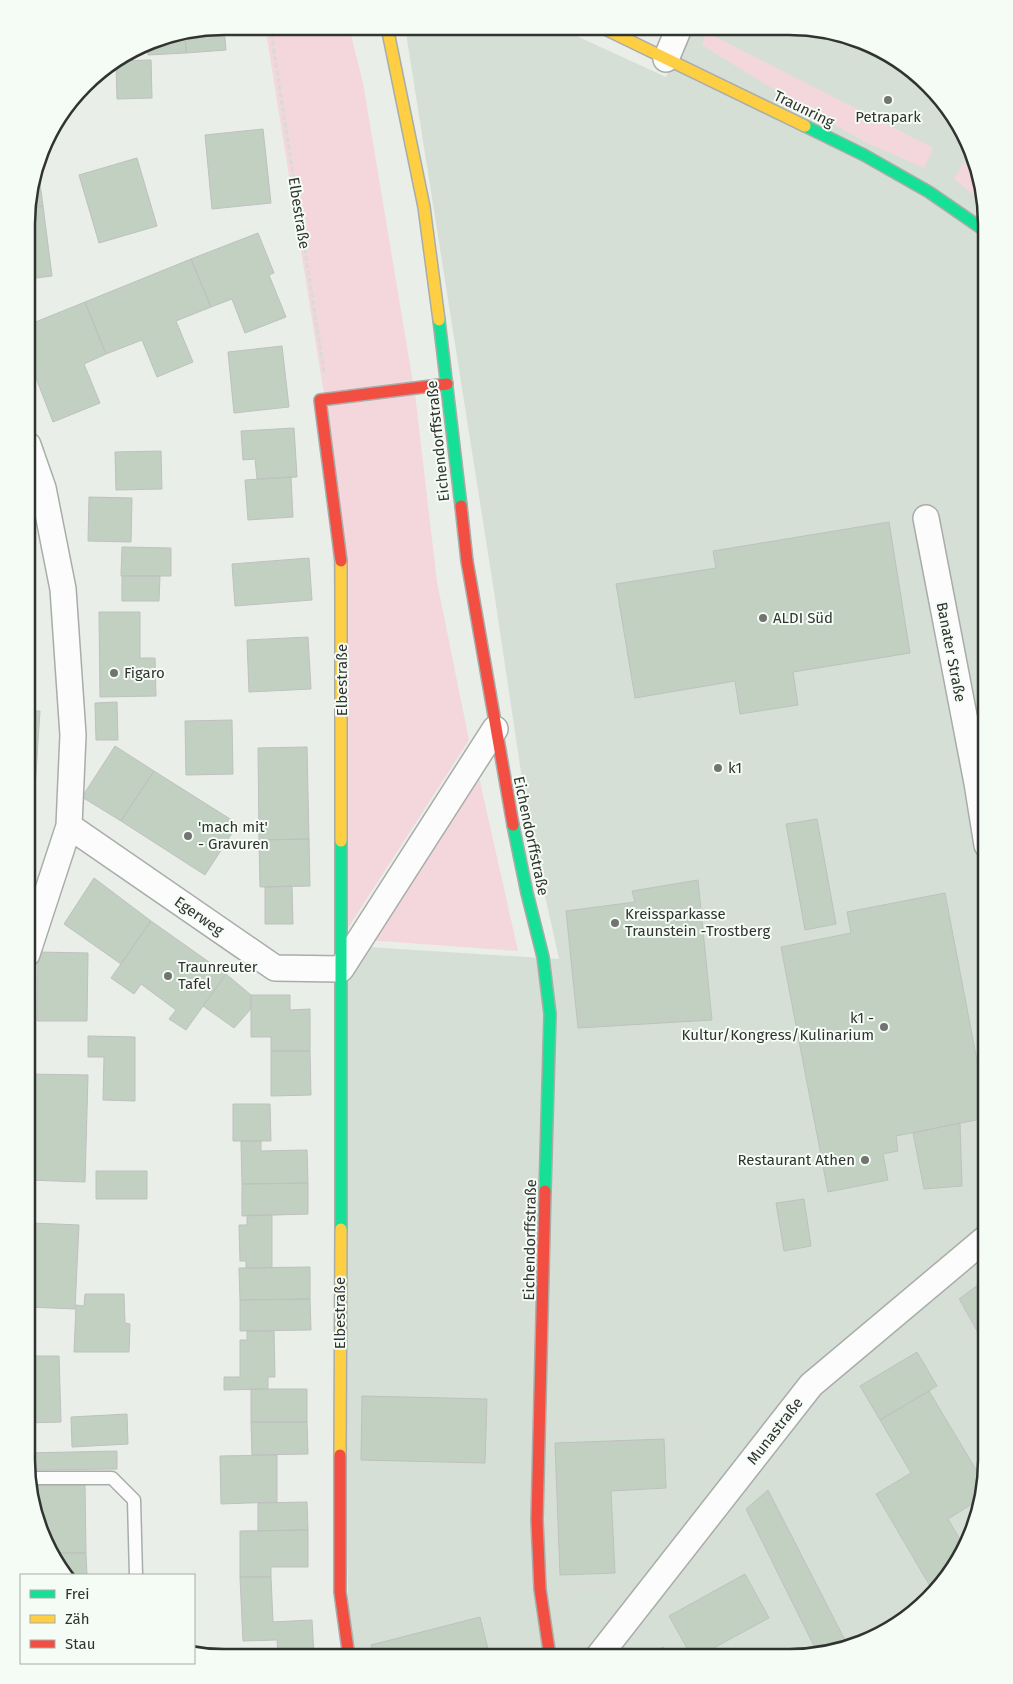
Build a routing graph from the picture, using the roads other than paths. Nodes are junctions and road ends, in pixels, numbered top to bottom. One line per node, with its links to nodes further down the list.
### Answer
1 (389, 35): 6 (street, Eichendorffstraße)
2 (616, 35): 4 (street, Traunring)
3 (676, 35): 4 (street)
4 (666, 59): 5 (street, Traunring)
5 (978, 226)
6 (447, 384): 9 (street, Eichendorffstraße); 13 (street, Elbestraße)
7 (35, 488): 11 (street)
8 (926, 518): 10 (street, Banater Straße)
9 (495, 729): 13 (street); 18 (street, Eichendorffstraße)
10 (978, 790)
11 (69, 826): 12 (street); 13 (street, Egerweg)
12 (35, 930)
13 (341, 969): 17 (street, Elbestraße)
14 (978, 1245): 19 (street, Munastraße)
15 (36, 1478): 16 (lane)
16 (136, 1574)
17 (348, 1649)
18 (549, 1649)
19 (604, 1649)

